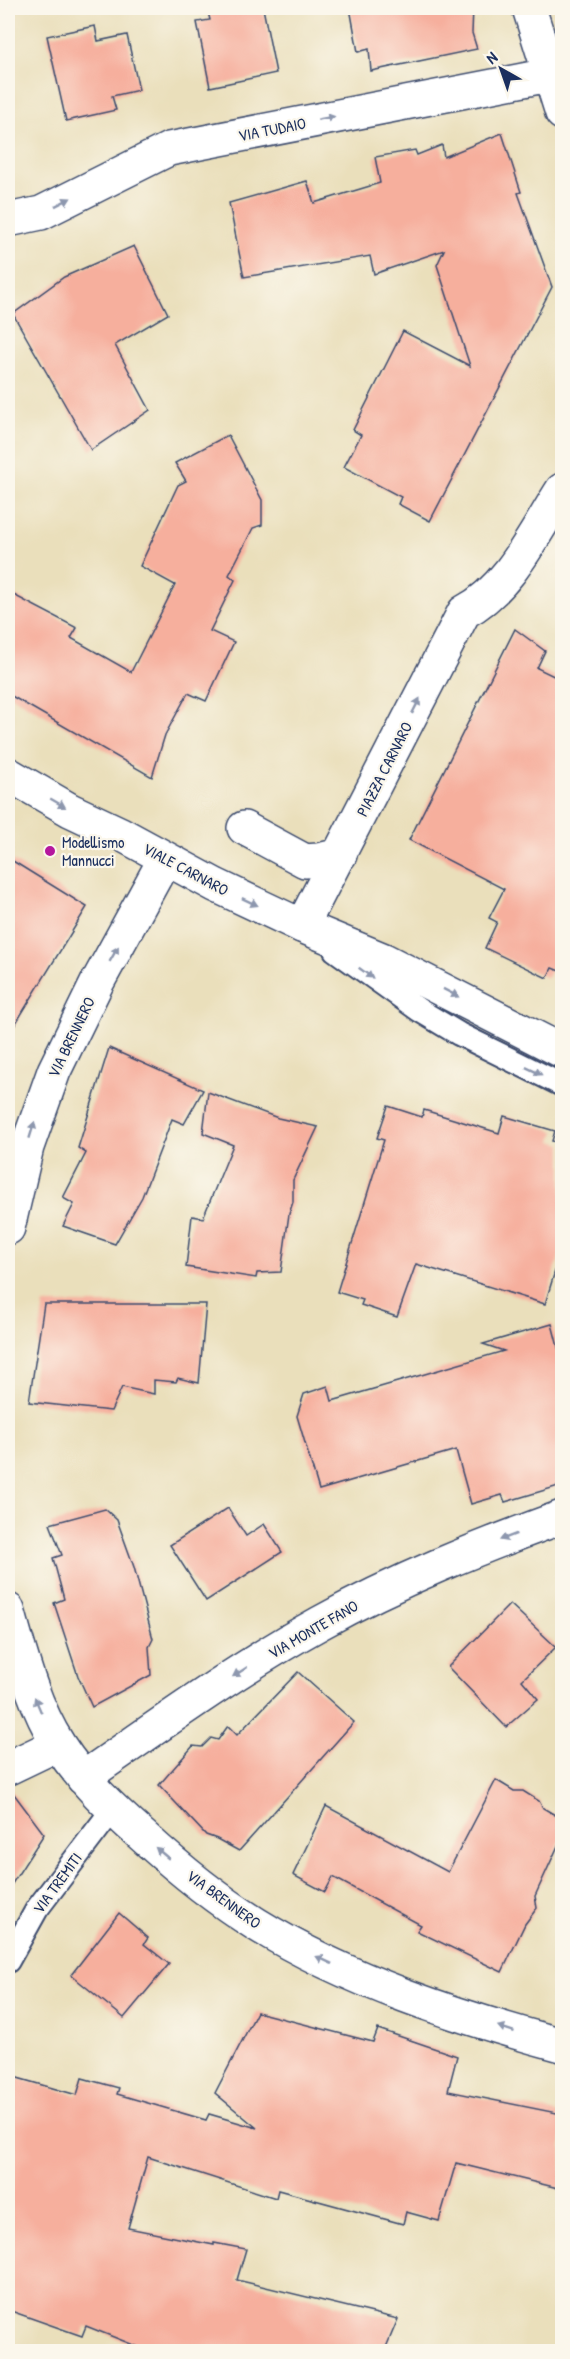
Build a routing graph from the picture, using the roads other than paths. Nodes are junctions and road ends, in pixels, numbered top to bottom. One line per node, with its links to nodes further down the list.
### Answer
1 (529, 8): 2 (street)
2 (549, 75): 3 (street); 4 (street, VIA TUDAIO, one-way to 2)
3 (562, 113)
4 (8, 220)
5 (562, 490): 8 (street, PIAZZA CARNARO, one-way to 5)
6 (8, 774): 9 (street, VIALE CARNARO, one-way to 9)
7 (244, 828): 8 (street)
8 (340, 855): 10 (street, PIAZZA CARNARO)
9 (165, 859): 10 (street, VIALE CARNARO, one-way to 10); 13 (street, VIA BRENNERO, one-way to 9)
10 (302, 926): 11 (street, VIALE CARNARO, one-way to 11); 12 (lane, VIALE CARNARO, one-way to 12)
11 (562, 1051)
12 (562, 1085)
13 (8, 1228)
14 (562, 1517): 18 (street, VIA MONTE FANO, one-way to 18)
15 (8, 1610): 16 (street, VIA BRENNERO, one-way to 15)
16 (58, 1744): 17 (street); 18 (street, VIA BRENNERO)
17 (8, 1768)
18 (83, 1778): 19 (street, VIA BRENNERO)
19 (113, 1809): 20 (lane, VIA TREMITI); 21 (street, VIA BRENNERO, one-way to 19)
20 (8, 1961)
21 (562, 2045)

